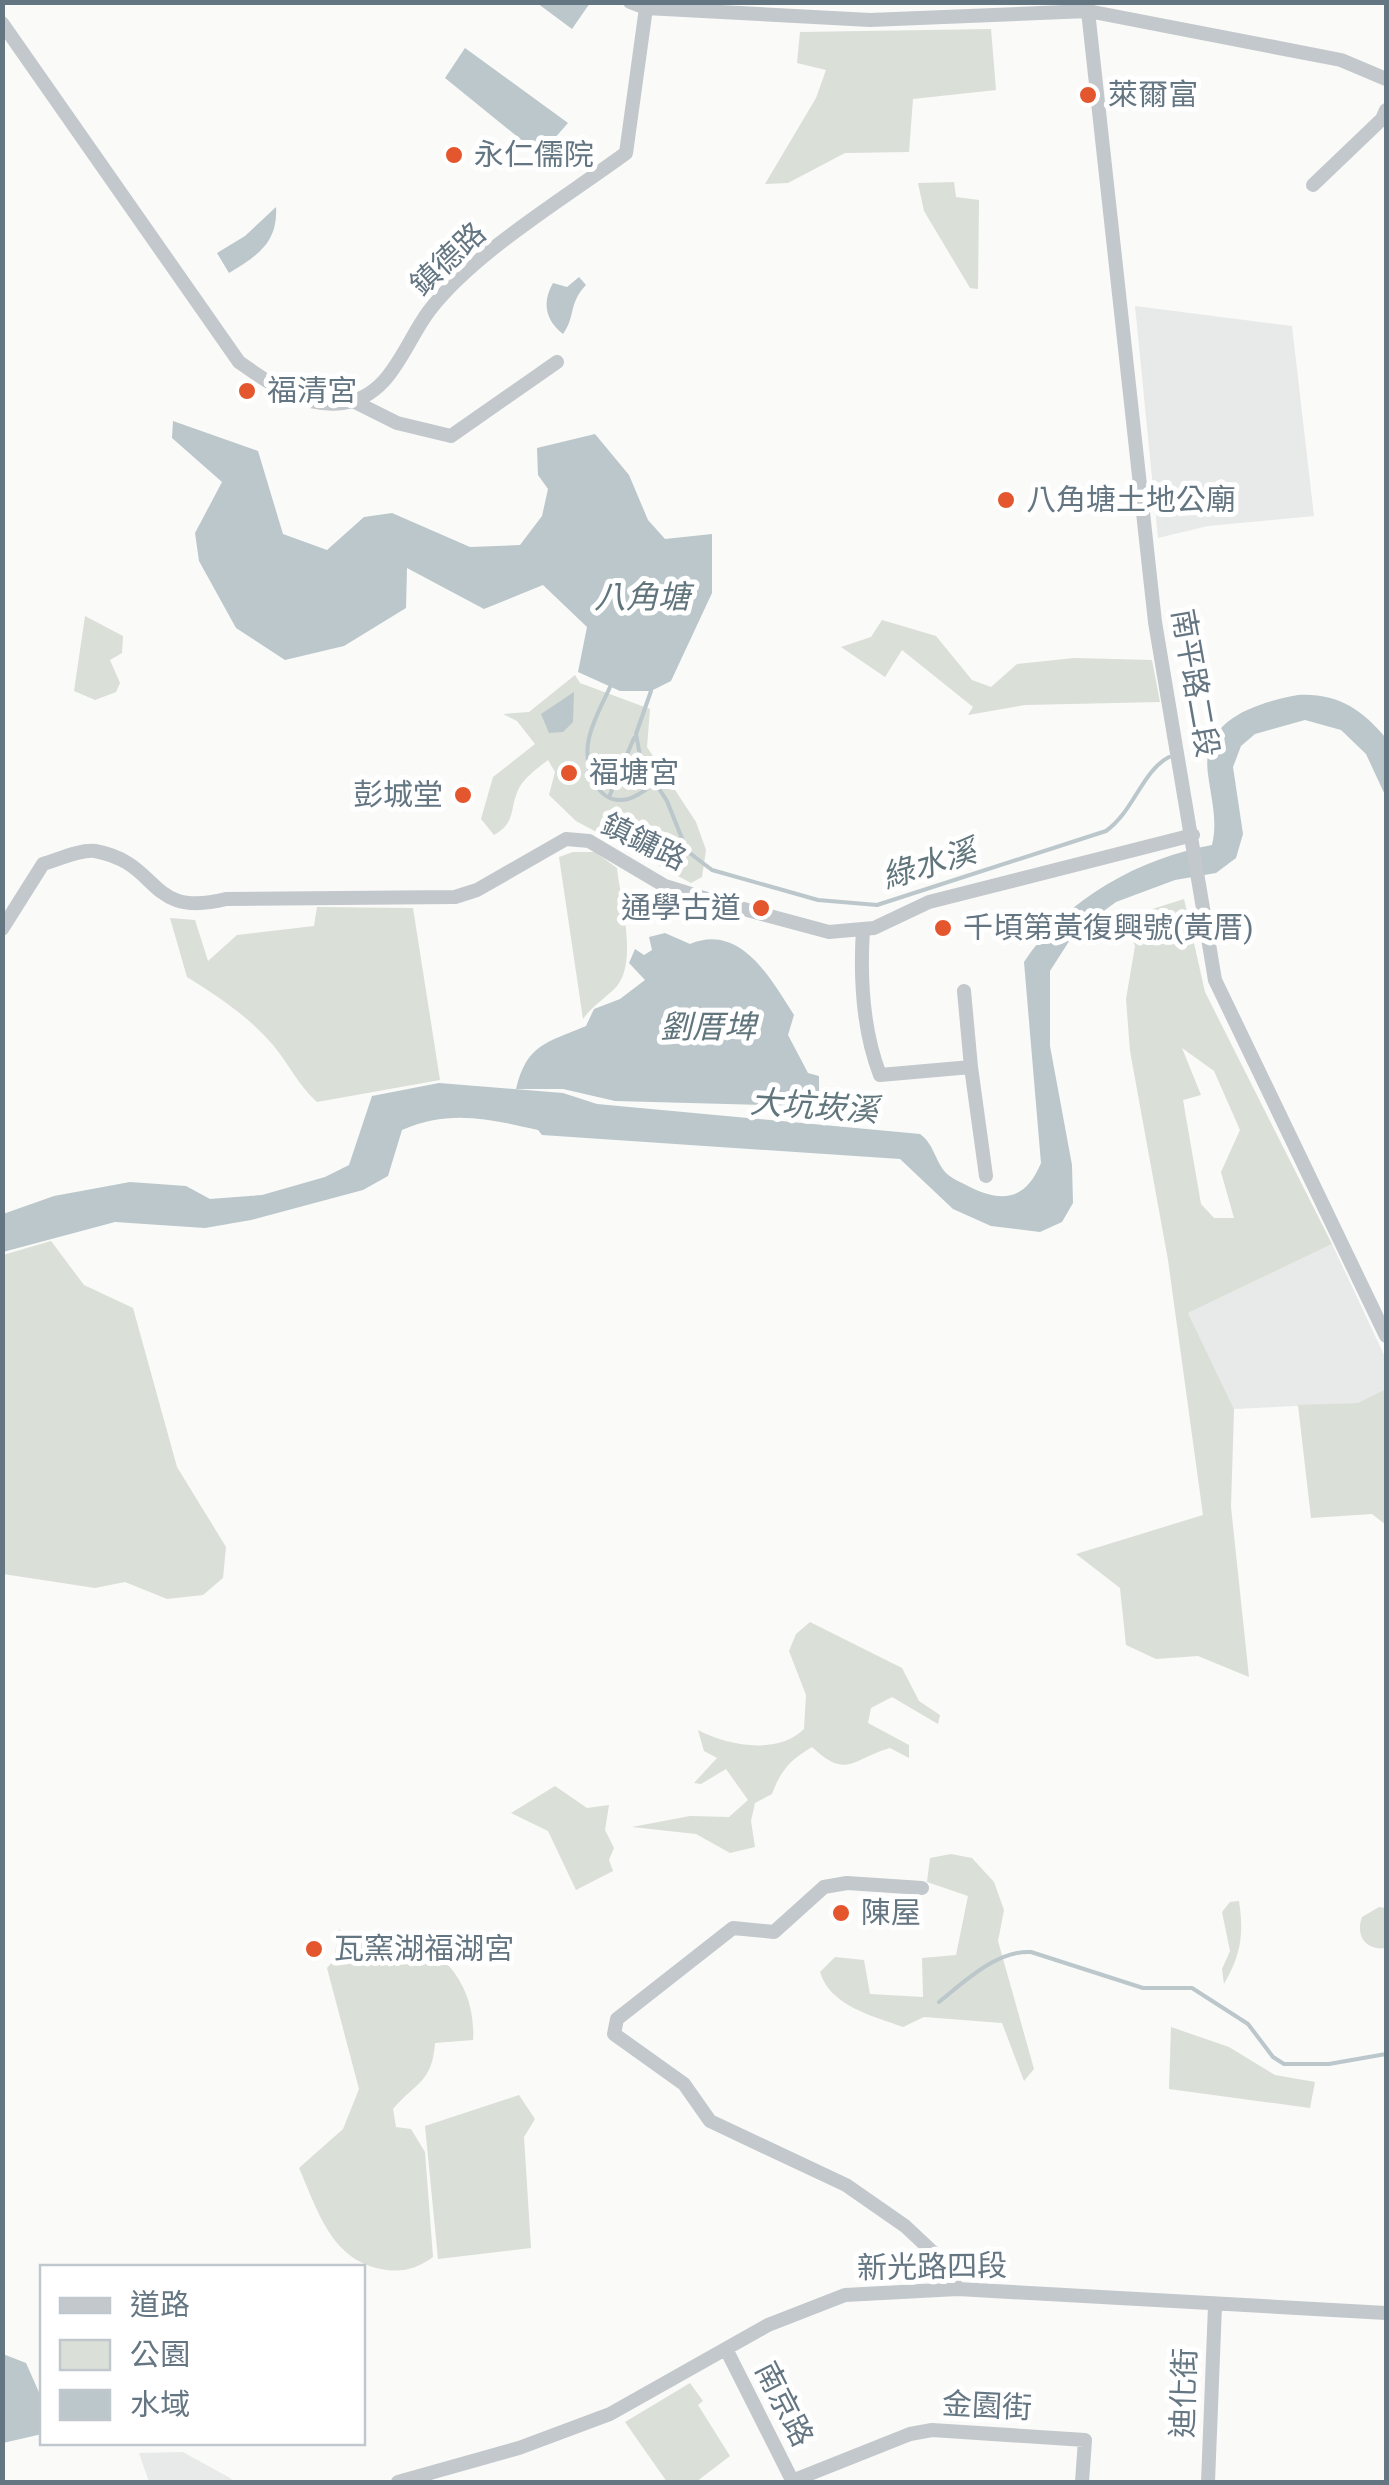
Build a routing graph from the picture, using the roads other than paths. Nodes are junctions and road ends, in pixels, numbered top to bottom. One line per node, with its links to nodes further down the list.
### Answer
1 (630, 2): 3 (street)
2 (1087, 7): 3 (street); 5 (street); 10 (street, 南平路二段)
3 (646, 8): 9 (street, 鎮德路)
4 (2, 22): 9 (street)
5 (1386, 78)
6 (1386, 110): 7 (street)
7 (1313, 184)
8 (556, 362): 9 (street)
9 (351, 400)
10 (1194, 840): 12 (street, 鎮鏞路); 16 (street, 南平路二段)
11 (2, 929): 12 (street, 鎮鏞路)
12 (863, 929): 14 (street)
13 (964, 990): 14 (street)
14 (971, 1067): 15 (street)
15 (986, 1176)
16 (1386, 1336)
17 (922, 1888): 18 (street)
18 (958, 2289): 19 (street, 新光路四段); 21 (street, 新光路四段)
19 (1215, 2306): 20 (street, 新光路四段); 25 (street, 迪化街)
20 (1386, 2313)
21 (726, 2349): 22 (street, 新光路四段); 23 (street, 南京路)
22 (398, 2482)
23 (792, 2482): 24 (street, 金園街)
24 (1082, 2482)
25 (1208, 2482)

